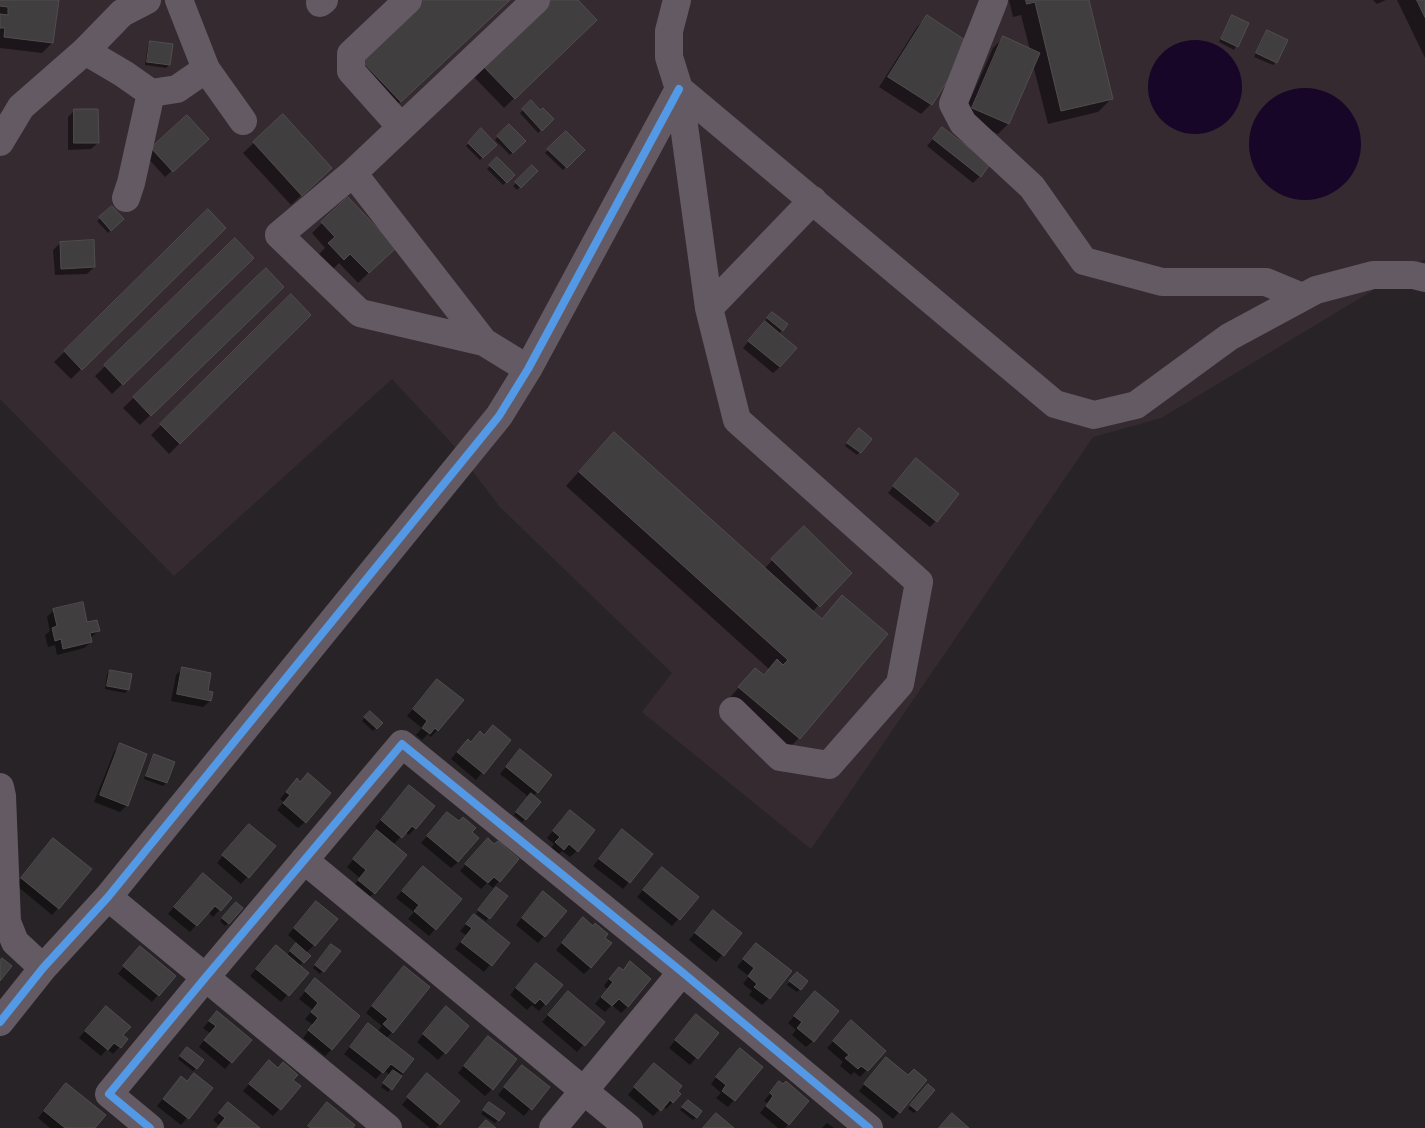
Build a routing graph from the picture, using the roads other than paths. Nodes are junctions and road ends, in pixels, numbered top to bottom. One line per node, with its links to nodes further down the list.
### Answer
1 (147, 0): 7 (street)
2 (179, 0): 8 (street)
3 (408, 0): 12 (street)
4 (536, 0): 12 (street)
5 (677, 0): 9 (street)
6 (994, 0): 18 (street)
7 (84, 51): 10 (street); 13 (street)
8 (206, 69): 10 (street); 11 (street)
9 (679, 89): 16 (street); 19 (street); 21 (street)
10 (151, 93): 15 (street)
11 (243, 121)
12 (401, 127): 14 (street)
13 (0, 142)
14 (353, 173): 20 (street); 20 (street)
15 (126, 198)
16 (813, 200): 18 (street); 19 (street)
17 (1425, 278): 18 (street)
18 (1302, 297)
19 (709, 308): 22 (street)
20 (484, 342): 21 (street)
21 (528, 369): 25 (street)
22 (733, 711)
23 (0, 787): 26 (street)
24 (304, 860): 27 (street); 28 (street); 30 (street)
25 (108, 897): 26 (street); 28 (street)
26 (43, 968): 29 (street)
27 (682, 972): 30 (street); 35 (street)
28 (205, 978): 31 (street); 32 (street)
29 (0, 1022)
30 (584, 1090): 33 (street); 34 (street)
31 (150, 1128)
32 (388, 1128)
33 (553, 1128)
34 (629, 1128)
35 (869, 1128)

